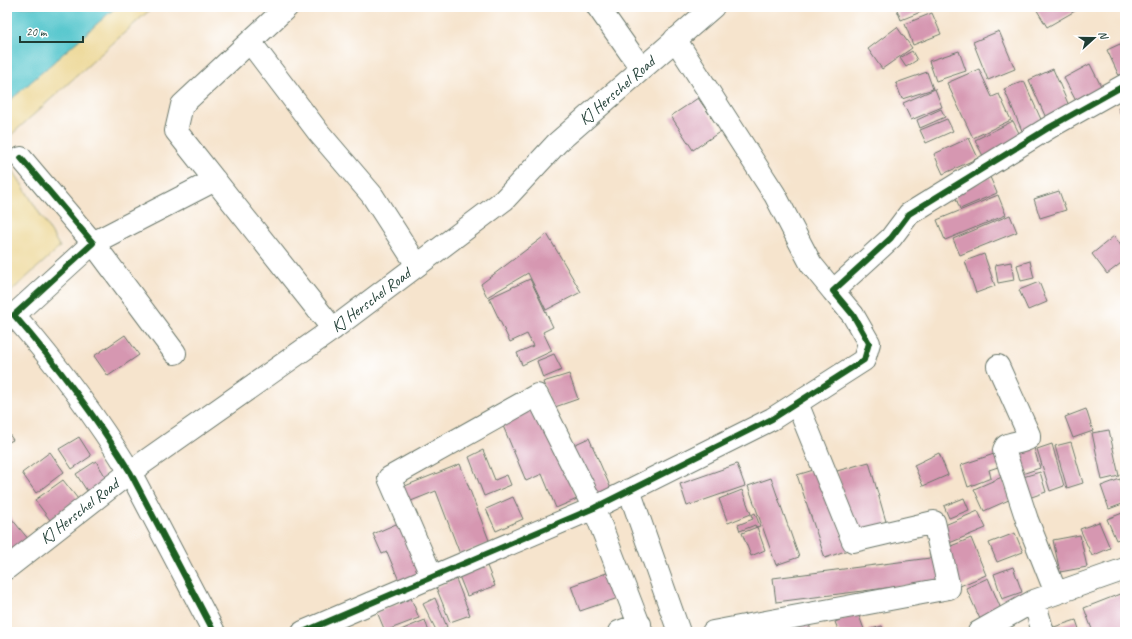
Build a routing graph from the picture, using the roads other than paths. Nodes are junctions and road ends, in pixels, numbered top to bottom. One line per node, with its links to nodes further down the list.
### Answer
1 (287, 7): 5 (street)
2 (598, 7): 6 (street)
3 (713, 7): 4 (street, KJ Herschel Road)
4 (675, 39): 6 (street, KJ Herschel Road); 12 (street)
5 (250, 42): 9 (street); 11 (street)
6 (641, 68): 11 (street, KJ Herschel Road)
7 (1125, 85): 12 (street)
8 (22, 158): 10 (street)
9 (215, 180): 10 (street); 13 (street)
10 (93, 243): 14 (street); 17 (street)
11 (417, 265): 13 (street, KJ Herschel Road)
12 (833, 291): 16 (street)
13 (333, 329): 17 (street, KJ Herschel Road)
14 (175, 353)
15 (998, 366): 23 (street)
16 (797, 403): 18 (street); 30 (street)
17 (130, 472): 20 (street, KJ Herschel Road); 26 (street)
18 (629, 490): 19 (street); 29 (street)
19 (594, 508): 22 (street); 22 (street); 25 (street)
20 (7, 568)
21 (1125, 569): 23 (street)
22 (432, 577): 27 (street)
23 (1056, 593): 24 (street)
24 (1034, 601): 31 (street); 32 (street)
25 (641, 628): 28 (street)
26 (214, 632)
27 (303, 632)
28 (619, 632)
29 (679, 632)
30 (713, 632)
31 (979, 632)
32 (1043, 632)

